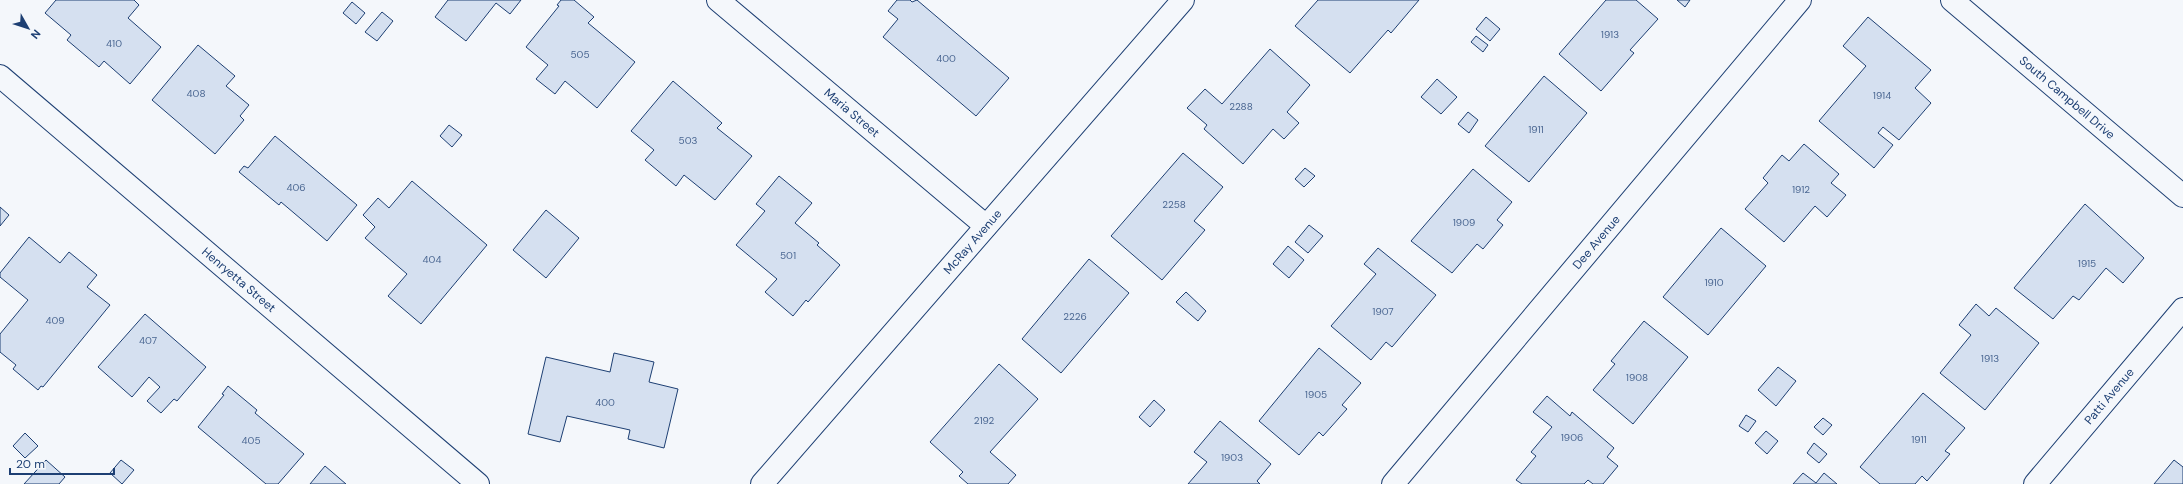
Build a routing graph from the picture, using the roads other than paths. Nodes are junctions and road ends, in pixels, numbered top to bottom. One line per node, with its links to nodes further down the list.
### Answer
1 (718, 0): 7 (street, Maria Street)
2 (1183, 0): 7 (street, McRay Avenue)
3 (1800, 0): 11 (street, Dee Avenue)
4 (1952, 0): 6 (street, South Campbell Drive)
5 (0, 76): 9 (street, Henryetta Street)
6 (2183, 196)
7 (986, 226): 10 (street, McRay Avenue)
8 (2183, 309): 12 (street, Patti Avenue)
9 (478, 484)
10 (762, 484)
11 (1393, 484)
12 (2035, 484)

